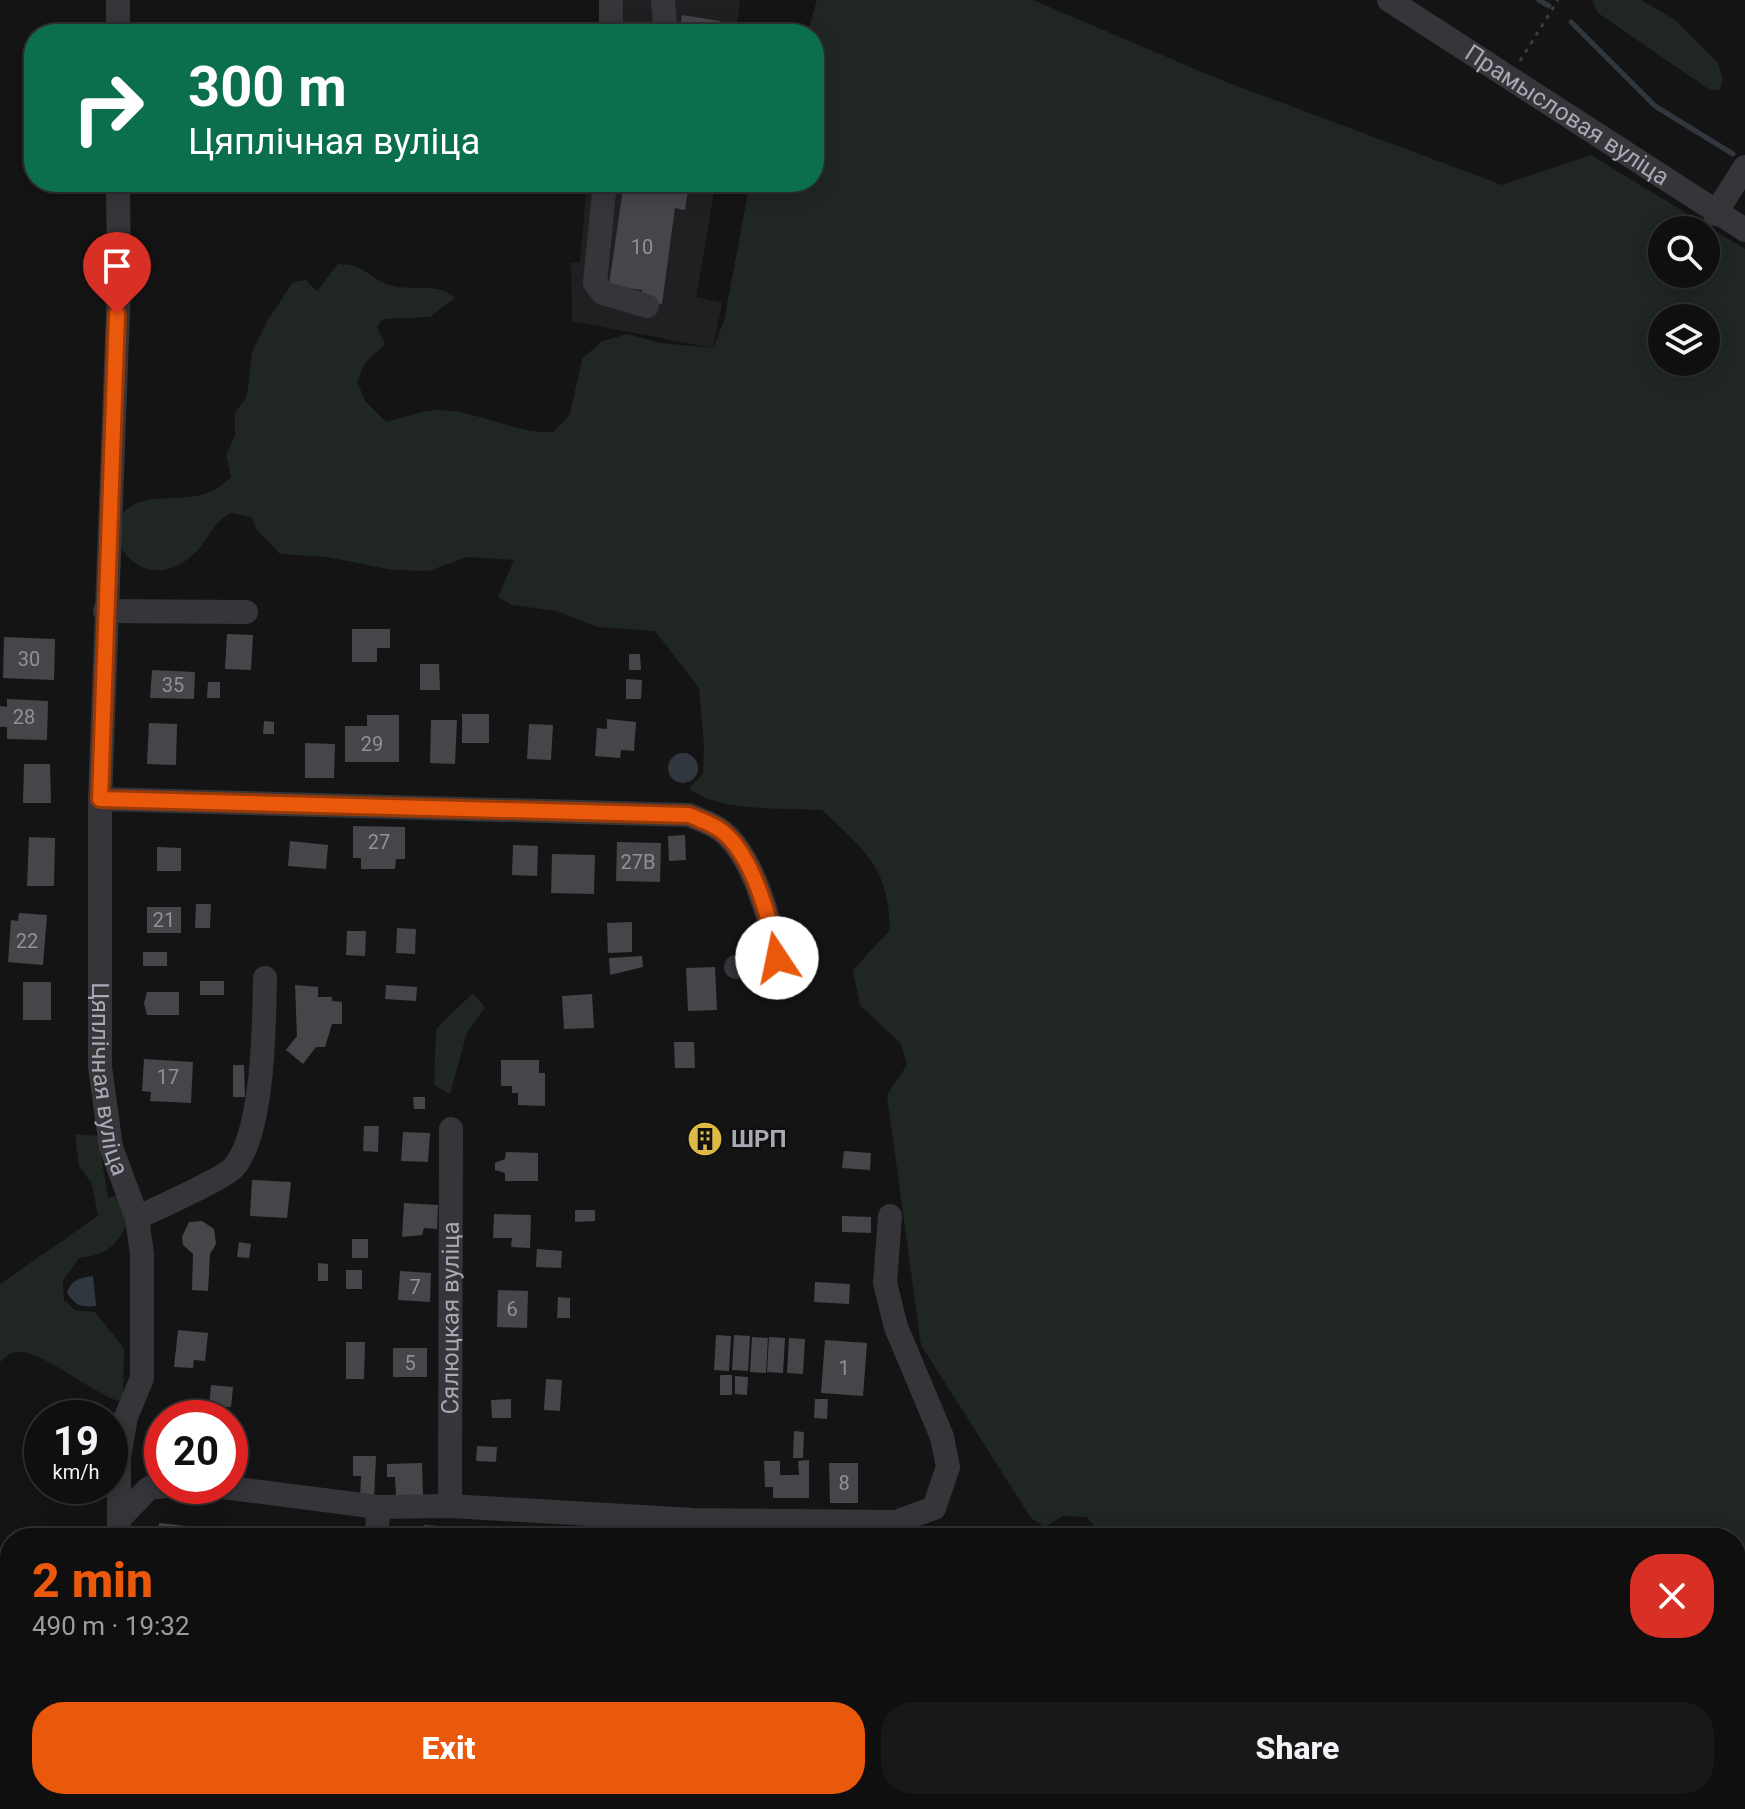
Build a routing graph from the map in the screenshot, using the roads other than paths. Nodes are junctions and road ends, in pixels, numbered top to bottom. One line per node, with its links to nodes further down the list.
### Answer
1 (118, 0): 5 (street)
2 (611, 0): 6 (street)
3 (663, 0): 7 (street)
4 (1389, 0): 11 (street, Прамысловая вуліца)
5 (118, 24)
6 (611, 24)
7 (665, 24)
8 (1745, 167): 11 (street)
9 (118, 192): 14 (street, Цяплічная вуліца)
10 (604, 192): 13 (street)
11 (1715, 214): 12 (street, Прамысловая вуліца)
12 (1745, 230)
13 (647, 306)
14 (105, 611): 15 (street); 16 (street, Цяплічная вуліца)
15 (246, 612)
16 (100, 799): 17 (street); 21 (street, Цяплічная вуліца)
17 (736, 967)
18 (265, 978): 21 (street)
19 (451, 1129): 24 (street, Сялюцкая вуліца)
20 (890, 1216): 24 (street)
21 (137, 1218): 26 (street, Цяплічная вуліца)
22 (248, 1490): 25 (street)
23 (144, 1495): 26 (street)
24 (450, 1506): 25 (street)
25 (378, 1507): 27 (street)
26 (120, 1528)
27 (377, 1528)

